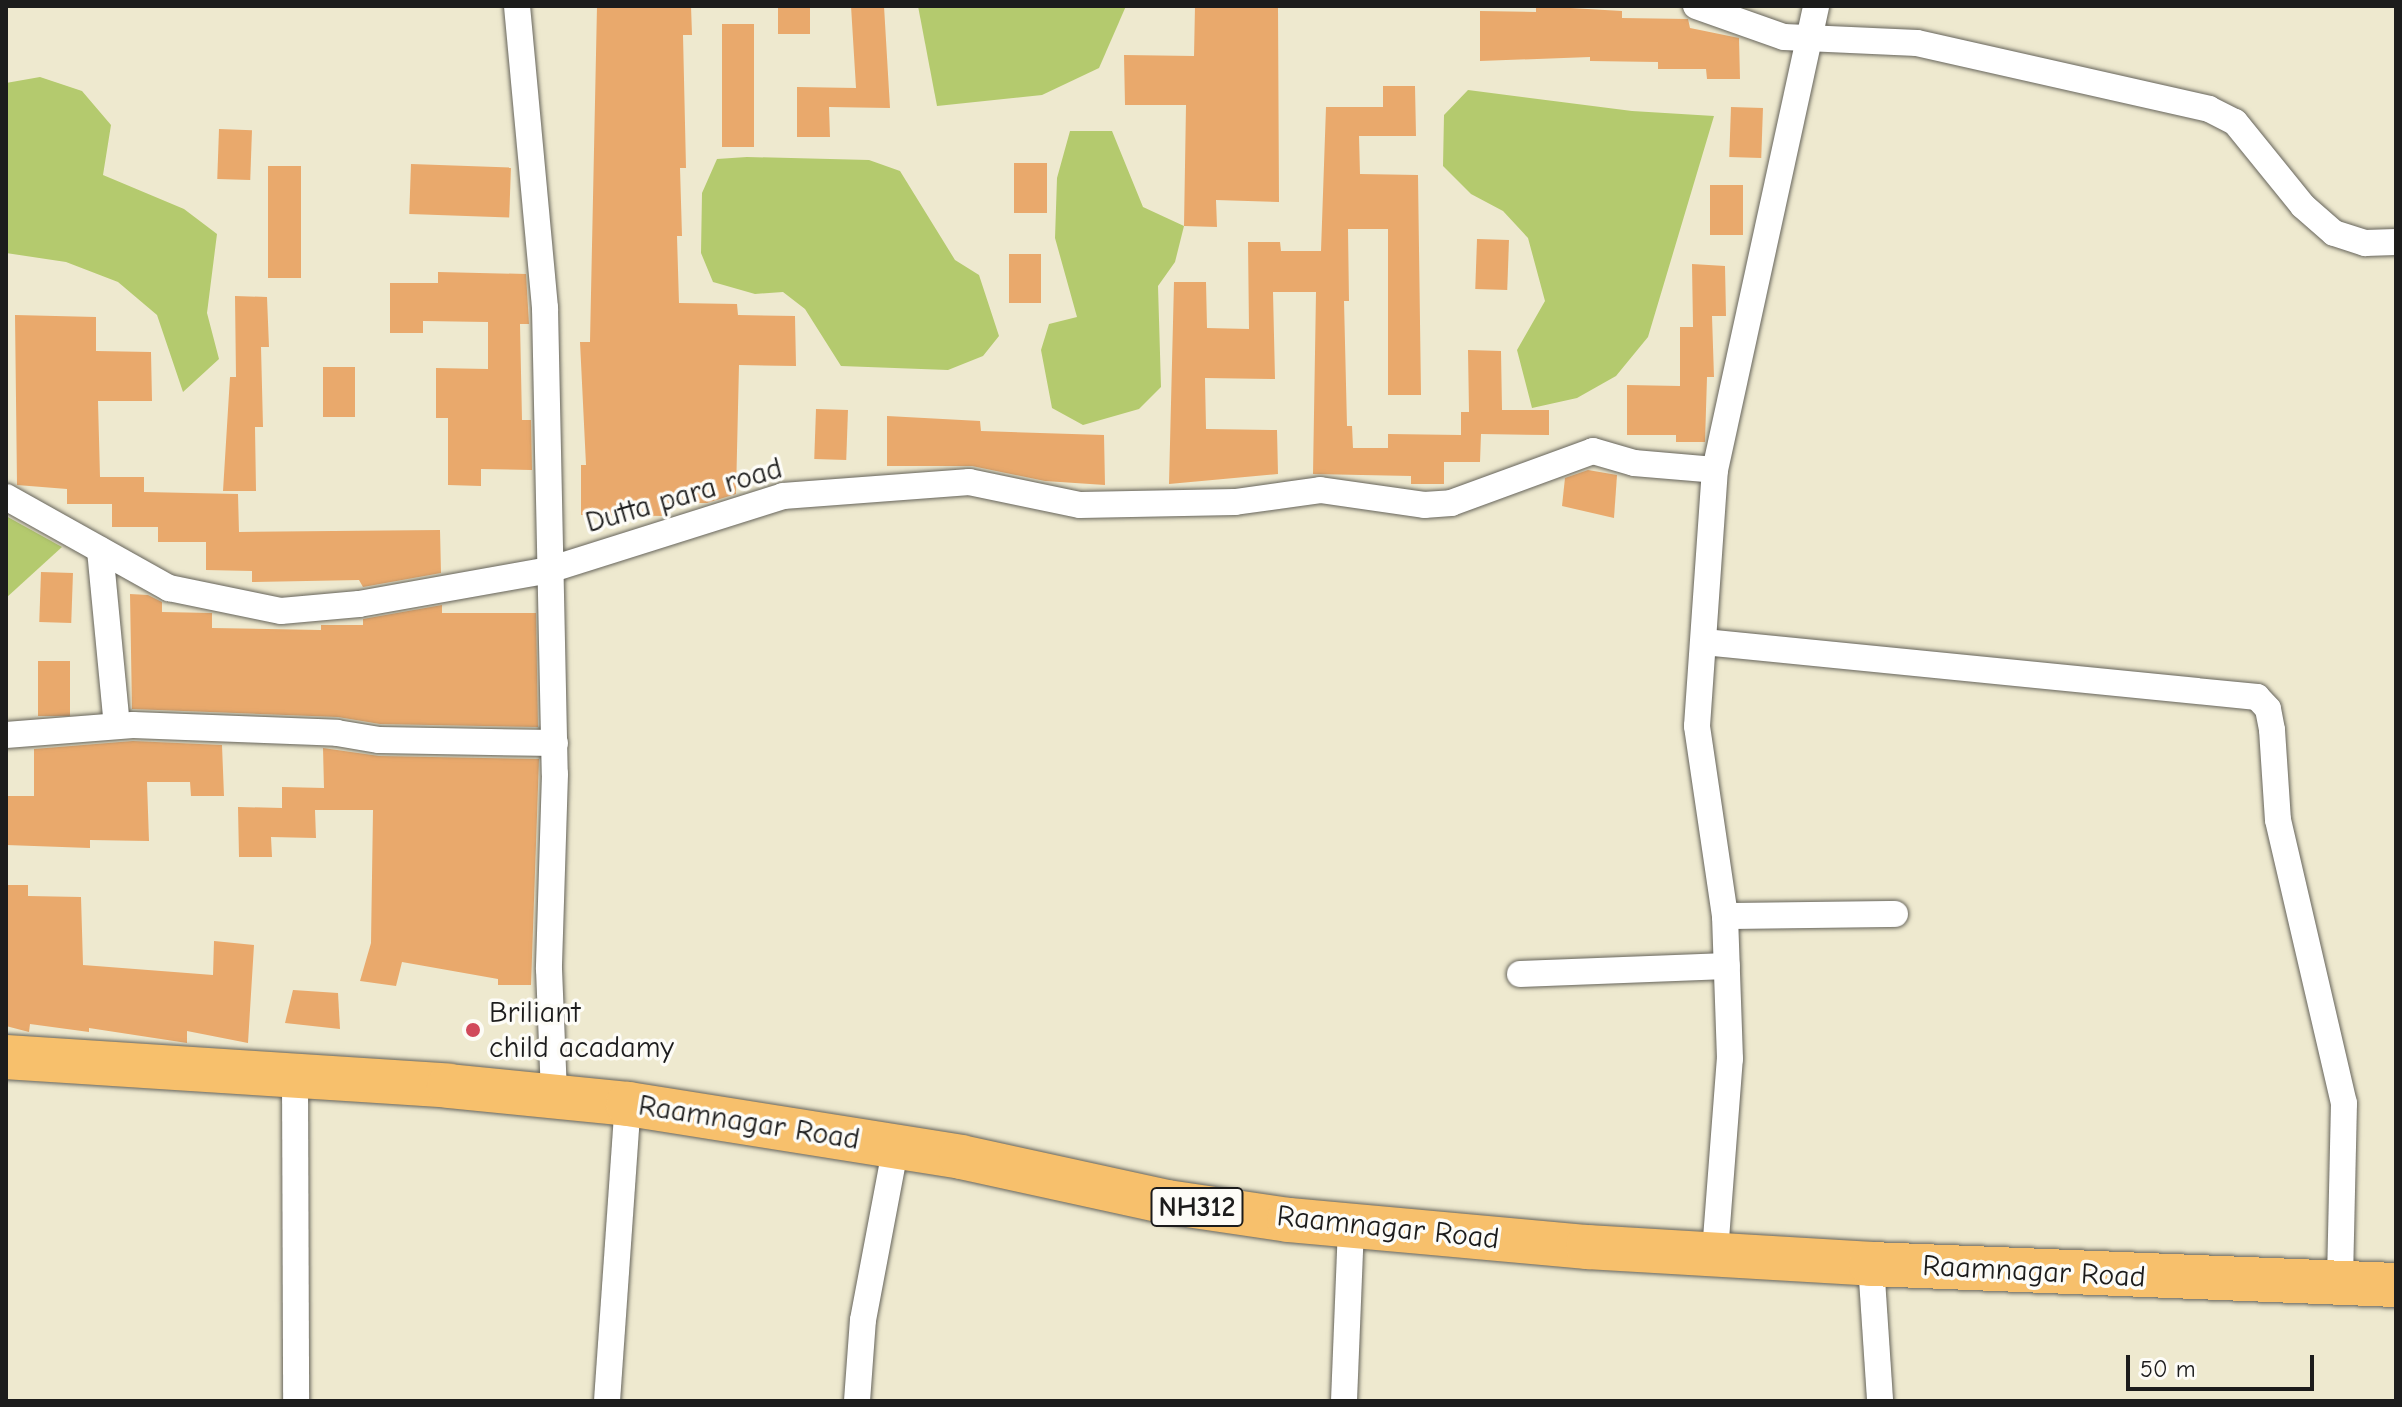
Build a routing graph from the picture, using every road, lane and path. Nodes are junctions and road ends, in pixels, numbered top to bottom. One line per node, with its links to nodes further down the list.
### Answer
1 (517, 6): 9 (street)
2 (1696, 6): 4 (street)
3 (1816, 6): 4 (street)
4 (1808, 40): 5 (street); 6 (street)
5 (2396, 242)
6 (1715, 470): 9 (street, Dutta para road); 10 (street)
7 (6, 497): 8 (street, Dutta para road)
8 (100, 550): 9 (street, Dutta para road); 11 (street)
9 (549, 570): 13 (street)
10 (1704, 642): 15 (street); 26 (street)
11 (117, 725): 12 (street); 13 (street)
12 (6, 735)
13 (555, 743): 20 (street)
14 (1895, 914): 15 (street)
15 (1725, 916): 16 (street)
16 (1727, 966): 17 (street); 24 (street)
17 (1520, 974)
18 (6, 1057): 19 (highway, Raamnagar Road / NH312)
19 (295, 1076): 20 (highway, Raamnagar Road / NH312); 28 (street)
20 (554, 1096): 21 (highway, Raamnagar Road / NH312)
21 (628, 1104): 22 (highway, Raamnagar Road / NH312); 29 (street)
22 (896, 1146): 23 (highway, Raamnagar Road / NH312); 30 (street)
23 (1351, 1226): 24 (highway, Raamnagar Road / NH312); 31 (street)
24 (1715, 1252): 25 (highway, Raamnagar Road / NH312)
25 (1871, 1264): 26 (highway, Raamnagar Road / NH312); 32 (street)
26 (2340, 1283): 27 (highway, Raamnagar Road / NH312)
27 (2396, 1285)
28 (296, 1401)
29 (607, 1401)
30 (857, 1401)
31 (1344, 1401)
32 (1880, 1401)

